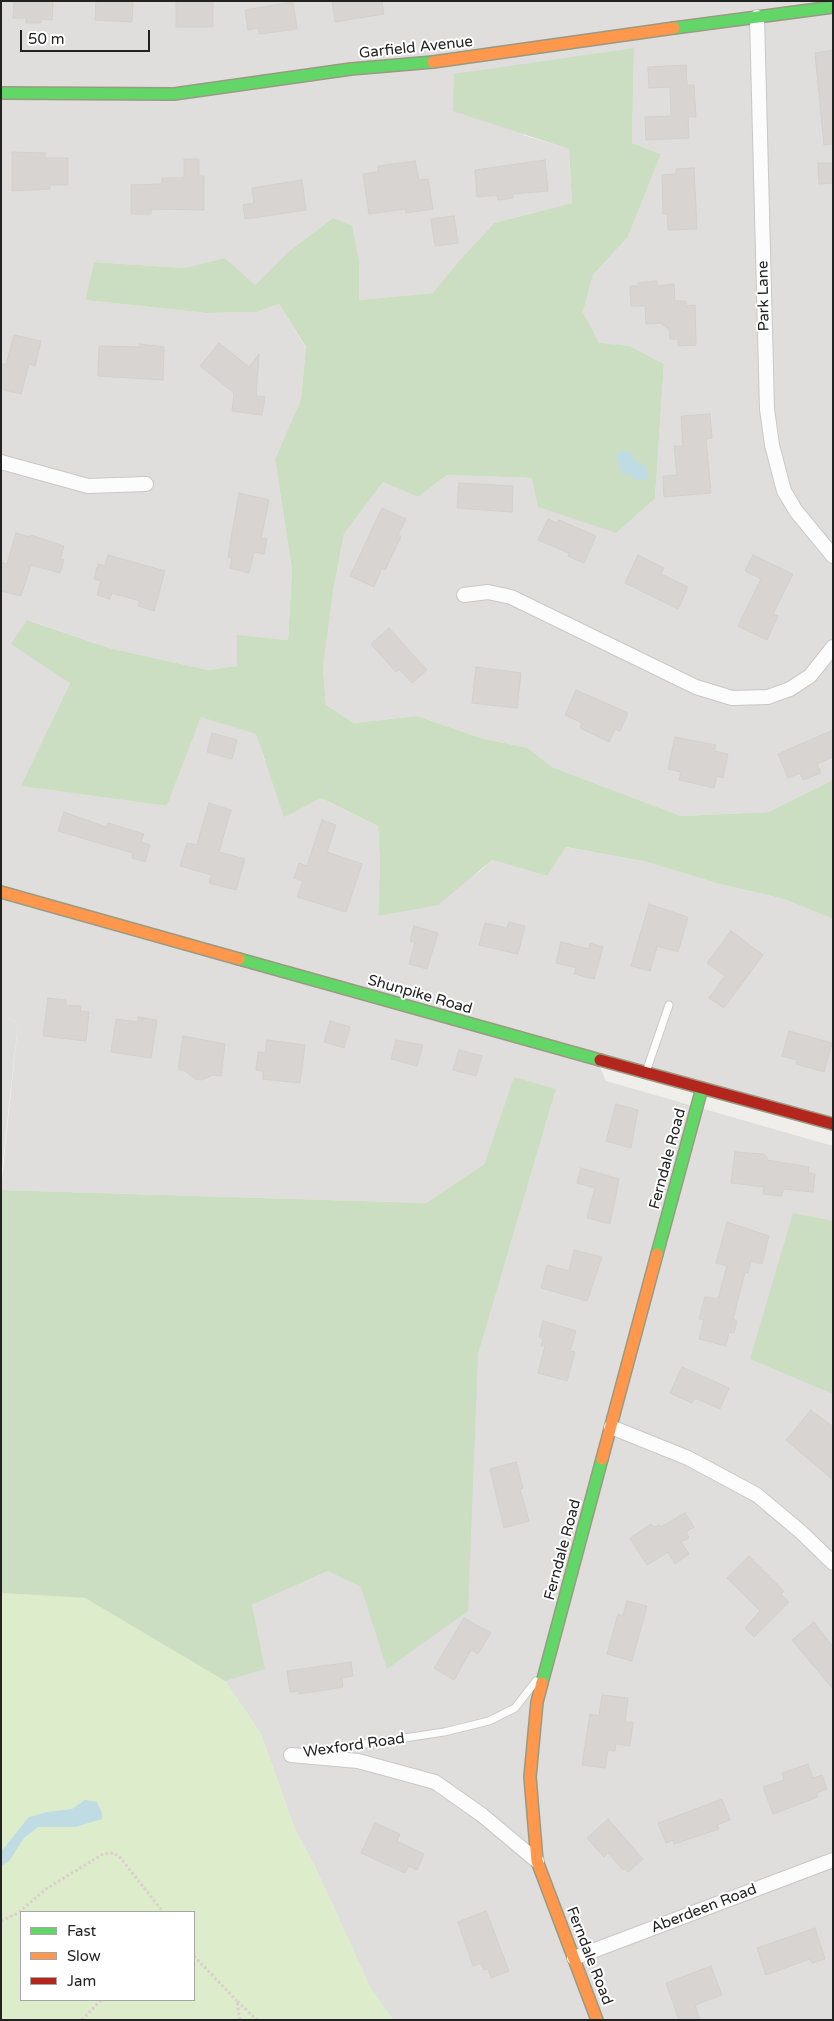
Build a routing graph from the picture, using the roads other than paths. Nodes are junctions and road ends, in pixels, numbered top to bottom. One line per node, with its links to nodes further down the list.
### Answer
1 (833, 7): 2 (street, Garfield Avenue)
2 (757, 17): 3 (street, Garfield Avenue); 6 (street, Park Lane)
3 (1, 92)
4 (1, 462): 5 (street)
5 (146, 484)
6 (833, 556)
7 (464, 595): 8 (street)
8 (833, 646)
9 (1, 892): 11 (street, Shunpike Road)
10 (669, 1005): 11 (lane)
11 (646, 1072): 12 (street, Shunpike Road)
12 (702, 1088): 13 (street, Shunpike Road); 14 (street, Ferndale Road)
13 (833, 1124)
14 (611, 1427): 15 (street); 16 (street, Ferndale Road)
15 (833, 1563)
16 (547, 1665): 17 (lane, Wexford Road); 19 (street, Ferndale Road)
17 (291, 1755): 19 (street, Wexford Road)
18 (833, 1860): 20 (street, Aberdeen Road)
19 (537, 1861): 20 (street, Ferndale Road)
20 (574, 1958): 21 (street, Ferndale Road)
21 (597, 2020)

